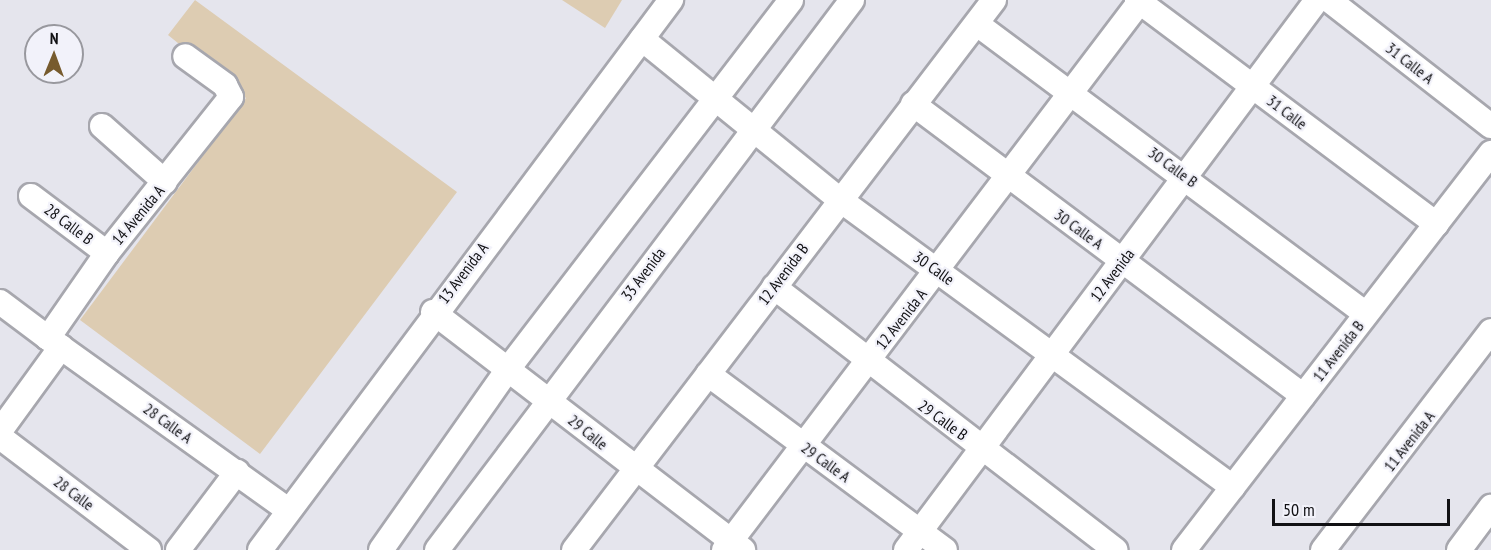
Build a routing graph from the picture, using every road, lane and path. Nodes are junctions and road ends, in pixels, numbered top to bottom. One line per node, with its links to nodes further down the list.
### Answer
1 (671, 0): 9 (street, 13 Avenida A)
2 (791, 0): 13 (street)
3 (852, 0): 17 (street, 33 Avenida)
4 (994, 0): 8 (street, 12 Avenida B)
5 (1317, 0): 11 (street, 12 Avenida)
6 (1329, 0): 16 (street, 31 Calle A)
7 (1139, 1): 11 (street, 31 Calle); 12 (street, 12 Avenida A)
8 (977, 24): 12 (street, 30 Calle B); 14 (street, 12 Avenida B)
9 (642, 39): 13 (street, 30 Calle); 30 (street, 13 Avenida A)
10 (185, 56): 21 (street, 14 Avenida A)
11 (1253, 86): 20 (street, 12 Avenida); 24 (street, 31 Calle)
12 (1068, 92): 19 (street, 12 Avenida A); 20 (street, 30 Calle B)
13 (712, 99): 17 (street, 30 Calle); 36 (street)
14 (913, 104): 19 (street, 30 Calle A); 23 (street, 12 Avenida B)
15 (102, 126): 21 (street)
16 (1491, 126)
17 (752, 130): 23 (street, 30 Calle); 39 (street, 33 Avenida)
18 (1491, 153): 24 (street, 11 Avenida B)
19 (1007, 176): 26 (street, 30 Calle A); 27 (street, 12 Avenida A)
20 (1185, 176): 26 (street, 12 Avenida); 31 (street, 30 Calle B)
21 (165, 182): 25 (street, 14 Avenida A)
22 (31, 196): 25 (street, 28 Calle B)
23 (839, 199): 27 (street, 30 Calle); 28 (street, 12 Avenida B)
24 (1436, 224): 31 (street, 11 Avenida B)
25 (107, 253): 33 (street, 14 Avenida A)
26 (1123, 261): 34 (street, 12 Avenida); 38 (street, 30 Calle A)
27 (937, 271): 34 (street, 30 Calle); 35 (street, 12 Avenida A)
28 (774, 286): 35 (street, 29 Calle B); 37 (street, 12 Avenida B)
29 (0, 302): 33 (street, 28 Calle A)
30 (433, 312): 36 (street, 29 Calle); 48 (street, 13 Avenida A)
31 (1366, 314): 38 (street, 11 Avenida B)
32 (1491, 331): 60 (street, 11 Avenida A)
33 (49, 339): 40 (street, 14 Avenida A); 45 (street, 28 Calle A)
34 (1054, 352): 43 (street, 12 Avenida); 46 (street, 30 Calle)
35 (866, 363): 42 (street, 12 Avenida A); 43 (street, 29 Calle B)
36 (508, 369): 39 (street, 29 Calle); 54 (street)
37 (708, 374): 42 (street, 29 Calle A); 44 (street, 12 Avenida B)
38 (1303, 396): 46 (street, 11 Avenida B)
39 (547, 399): 44 (street, 29 Calle); 55 (street, 33 Avenida)
40 (0, 431)
41 (0, 437): 51 (street, 28 Calle)
42 (805, 447): 49 (street, 29 Calle A); 50 (street, 12 Avenida A)
43 (982, 448): 49 (street, 12 Avenida); 58 (street, 29 Calle B)
44 (636, 470): 50 (street, 29 Calle); 56 (street, 12 Avenida B)
45 (237, 472): 48 (street, 28 Calle A); 52 (street)
46 (1233, 487): 59 (street, 11 Avenida B)
47 (1491, 507): 61 (street)
48 (287, 509): 53 (street, 13 Avenida A)
49 (913, 541): 57 (street, 29 Calle A)
50 (733, 547)
51 (149, 550)
52 (178, 550)
53 (260, 550)
54 (381, 550)
55 (437, 550)
56 (574, 550)
57 (945, 550)
58 (1115, 550)
59 (1184, 550)
60 (1323, 550)
61 (1460, 550)

